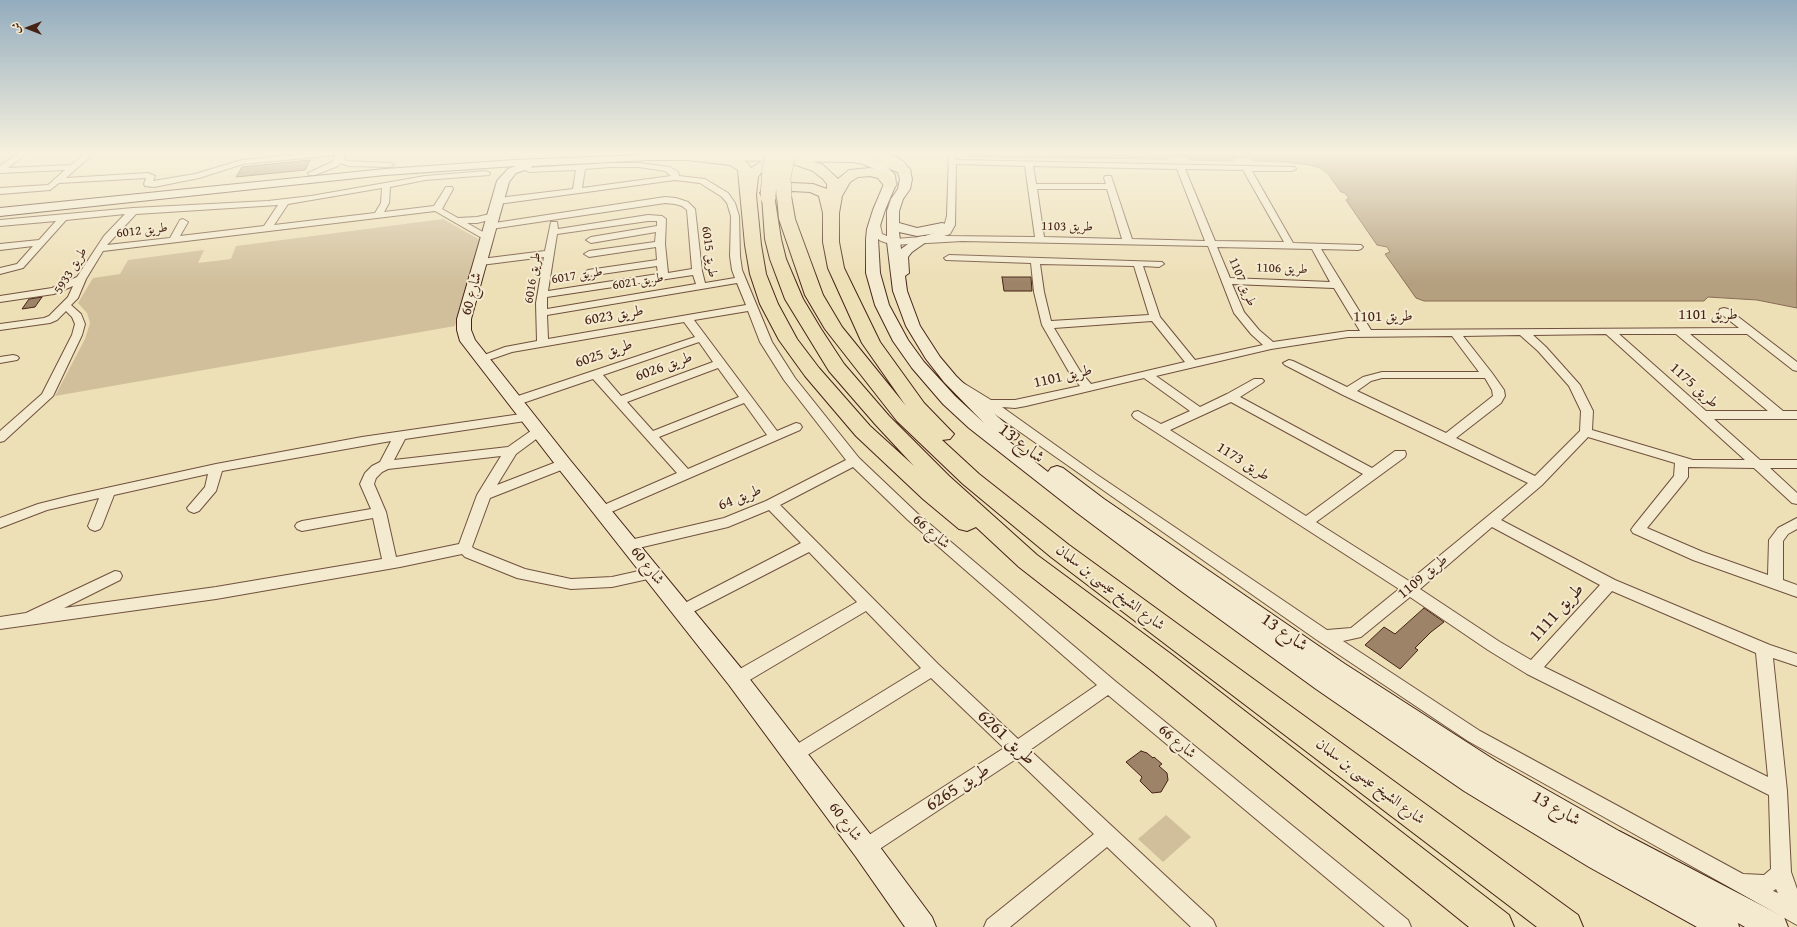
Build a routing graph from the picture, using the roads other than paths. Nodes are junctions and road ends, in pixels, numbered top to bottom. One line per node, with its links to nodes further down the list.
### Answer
1 (92, 196): 23 (street)
2 (151, 196): 26 (street)
3 (318, 196): 21 (street)
4 (386, 196): 27 (street)
5 (444, 196): 24 (street)
6 (494, 196): 31 (street, شارع 60)
7 (559, 196): 31 (street)
8 (726, 196): 69 (street, شارع 66)
9 (762, 196): 32 (highway)
10 (767, 196): 32 (highway); 157 (highway, شارع الشيخ عيسى بن سلمان); 158 (highway, شارع الشيخ عيسى بن سلمان)
11 (828, 196): 22 (highway)
12 (834, 196): 22 (highway)
13 (837, 196): 22 (highway)
14 (885, 196): 41 (street, شارع 13)
15 (899, 196): 41 (street)
16 (951, 196): 28 (street)
17 (1034, 196): 44 (street)
18 (1113, 196): 47 (street)
19 (1192, 196): 48 (street)
20 (1262, 196): 50 (street)
21 (284, 202): 25 (street); 39 (street)
22 (834, 205): 157 (highway)
23 (0, 206)
24 (437, 208): 27 (street, طريق 6012); 33 (street)
25 (133, 211): 29 (street); 54 (street, طريق 5933)
26 (0, 212)
27 (378, 215): 39 (street, طريق 6012)
28 (951, 216): 37 (street); 43 (street)
29 (64, 217): 35 (street); 46 (street)
30 (555, 217): 31 (street, طريق 6015); 40 (street, طريق 6016); 65 (street, طريق 6015)
31 (493, 220): 33 (street); 33 (street); 60 (street, شارع 60)
32 (750, 220): 158 (highway)
33 (457, 221)
34 (183, 222): 45 (street)
35 (0, 223)
36 (591, 227): 38 (street); 40 (street); 42 (street)
37 (942, 227): 41 (street)
38 (661, 228): 42 (street); 49 (street)
39 (267, 229): 45 (street, طريق 6012)
40 (554, 232): 56 (street, طريق 6016)
41 (887, 239): 43 (street); 79 (street, شارع 13); 194 (street, شارع 13)
42 (591, 240): 57 (street)
43 (923, 240): 44 (street, طريق 1103); 79 (street)
44 (1040, 240): 55 (street, طريق 1103)
45 (173, 241): 54 (street, طريق 6012)
46 (42, 242): 51 (street); 64 (street)
47 (1128, 242): 48 (street, طريق 1103); 55 (street, طريق 1103)
48 (1211, 243): 50 (street, طريق 1103); 70 (street, طريق 1107)
49 (660, 244): 57 (street); 61 (street)
50 (1290, 245): 52 (street, طريق 1103)
51 (0, 246)
52 (1315, 246): 53 (street, طريق 1103); 71 (street, طريق 1106)
53 (1358, 247)
54 (100, 249): 68 (street, طريق 5933)
55 (1087, 251): 59 (street); 63 (street)
56 (550, 253): 60 (street); 74 (street, طريق 6016)
57 (589, 254): 66 (street)
58 (949, 258): 59 (street)
59 (1035, 260): 83 (street)
60 (481, 262): 95 (street, شارع 60)
61 (662, 262): 66 (street); 67 (street)
62 (1159, 264): 63 (street)
63 (1138, 265): 82 (street)
64 (0, 271)
65 (697, 271): 67 (street, طريق 6017); 72 (street, طريق 6015)
66 (588, 273): 73 (street)
67 (663, 276): 73 (street, طريق 6017)
68 (81, 279): 75 (street); 76 (street, طريق 5933)
69 (740, 280): 72 (street, طريق 6021); 77 (street, شارع 66)
70 (1226, 281): 71 (street, طريق 1106); 93 (street, طريق 1107)
71 (1336, 285): 90 (street, طريق 1106)
72 (701, 286): 80 (street, طريق 6021)
73 (588, 287): 74 (street, طريق 6017)
74 (543, 295): 80 (street, طريق 6016)
75 (0, 299)
76 (66, 306): 84 (street, طريق 5933); 127 (street)
77 (751, 307): 81 (street, طريق 6023); 131 (street, شارع 66)
78 (1724, 311): 87 (street)
79 (907, 312): 104 (street, شارع 13)
80 (541, 313): 92 (street, طريق 6016)
81 (687, 318): 91 (street); 92 (street, طريق 6023)
82 (1155, 318): 83 (street); 98 (street)
83 (1047, 325): 106 (street)
84 (0, 327)
85 (1609, 331): 86 (street, طريق 1101); 89 (street, طريق 1101); 117 (street, طريق 1175)
86 (1679, 331): 87 (street, طريق 1101); 118 (street)
87 (1749, 331): 100 (street)
88 (1454, 332): 89 (street, طريق 1101); 90 (street, طريق 1101); 103 (street)
89 (1523, 332): 123 (street)
90 (1367, 333): 93 (street, طريق 1101)
91 (702, 338): 97 (street); 101 (street, طريق 6025)
92 (544, 343): 95 (street, طريق 6023)
93 (1271, 346): 98 (street, طريق 1101)
94 (13, 358): 96 (street)
95 (483, 359): 110 (street, شارع 60)
96 (0, 360)
97 (720, 363): 109 (street); 111 (street, طريق 6026)
98 (1192, 363): 102 (street, طريق 1101)
99 (1289, 363): 107 (street)
100 (1797, 368)
101 (595, 374): 110 (street, طريق 6025); 111 (street)
102 (1147, 375): 106 (street, طريق 1101); 114 (street)
103 (1488, 375): 107 (street); 128 (street)
104 (950, 379): 113 (street); 195 (street, شارع 13)
105 (1258, 381): 108 (street)
106 (1088, 388): 112 (street, طريق 1101)
107 (1347, 392): 128 (street)
108 (1231, 397): 114 (street); 138 (street)
109 (746, 398): 125 (street); 126 (street)
110 (516, 401): 120 (street, شارع 60)
111 (618, 401): 125 (street)
112 (1026, 402): 113 (street, طريق 1101); 119 (street, طريق 1101)
113 (988, 403): 119 (street)
114 (1198, 411): 122 (street)
115 (1797, 414): 118 (street)
116 (1138, 415): 122 (street, طريق 1173)
117 (1703, 415): 118 (street); 136 (street, طريق 1175)
118 (1780, 415)
119 (1013, 422): 171 (street)
120 (533, 424): 124 (street); 129 (street); 133 (street, شارع 60)
121 (796, 427): 126 (street)
122 (1161, 430): 149 (street, طريق 1173)
123 (1586, 432): 132 (street); 140 (street, طريق 1109)
124 (400, 436): 135 (street); 137 (street)
125 (651, 436): 139 (street)
126 (774, 436): 139 (street)
127 (0, 438)
128 (1446, 439): 140 (street)
129 (511, 451): 135 (street); 142 (street)
130 (1400, 454): 138 (street)
131 (854, 461): 144 (street, طريق 64); 178 (street, شارع 66)
132 (1682, 462): 136 (street); 163 (street)
133 (564, 464): 142 (street); 146 (street, شارع 60)
134 (1797, 464): 136 (street)
135 (385, 465): 147 (street)
136 (1757, 465): 143 (street, طريق 1175)
137 (216, 468): 141 (street); 145 (street)
138 (1372, 474): 149 (street)
139 (686, 476): 146 (street)
140 (1537, 482): 148 (street, طريق 1109)
141 (109, 492): 150 (street); 152 (street)
142 (484, 495): 156 (street)
143 (1797, 500)
144 (771, 504): 154 (street, طريق 64); 155 (street, طريق 6261)
145 (194, 508)
146 (602, 511): 154 (street, شارع 60)
147 (379, 512): 153 (street); 159 (street)
148 (1490, 520): 162 (street); 164 (street, طريق 1109)
149 (1307, 522): 164 (street, طريق 1173)
150 (0, 523)
151 (1797, 523): 163 (street)
152 (95, 526)
153 (302, 526)
154 (630, 545): 160 (street, شارع 60)
155 (810, 545): 166 (street, طريق 6261); 167 (street)
156 (465, 548): 159 (street); 160 (street)
157 (1060, 551): 193 (highway, شارع الشيخ عيسى بن سلمان)
158 (1028, 560): 192 (highway, شارع الشيخ عيسى بن سلمان)
159 (392, 563): 168 (street)
160 (652, 573): 167 (street, شارع 60)
161 (115, 576): 168 (street)
162 (1610, 584): 172 (street); 176 (street, طريق 1111)
163 (1775, 584): 165 (street)
164 (1410, 589): 170 (street, طريق 1109); 176 (street, طريق 1173)
165 (1797, 592)
166 (868, 603): 175 (street, طريق 6261); 177 (street)
167 (682, 611): 177 (street, شارع 60)
168 (29, 618): 169 (street)
169 (0, 624)
170 (1356, 632): 171 (street, طريق 1109); 173 (street)
171 (1323, 636): 173 (street)
172 (1764, 649): 174 (street); 181 (street)
173 (1359, 660): 185 (street)
174 (1797, 660)
175 (932, 669): 179 (street, طريق 6261); 180 (street)
176 (1533, 669): 181 (street, طريق 1173)
177 (737, 679): 180 (street, شارع 60)
178 (1109, 686): 179 (street, طريق 6265); 191 (street, شارع 66)
179 (1017, 749): 182 (street, طريق 6261); 183 (street, طريق 6265)
180 (795, 754): 183 (street, شارع 60)
181 (1778, 791): 184 (street)
182 (1108, 834): 189 (street); 190 (street, طريق 6261)
183 (865, 848): 188 (street, شارع 60)
184 (1781, 872): 185 (street); 186 (street)
185 (1741, 884): 187 (street)
186 (1797, 910)
187 (1797, 915)
188 (922, 927)
189 (994, 927)
190 (1206, 927)
191 (1401, 927)
192 (1497, 927)
193 (1566, 927)
194 (1725, 927)
195 (1774, 927)

